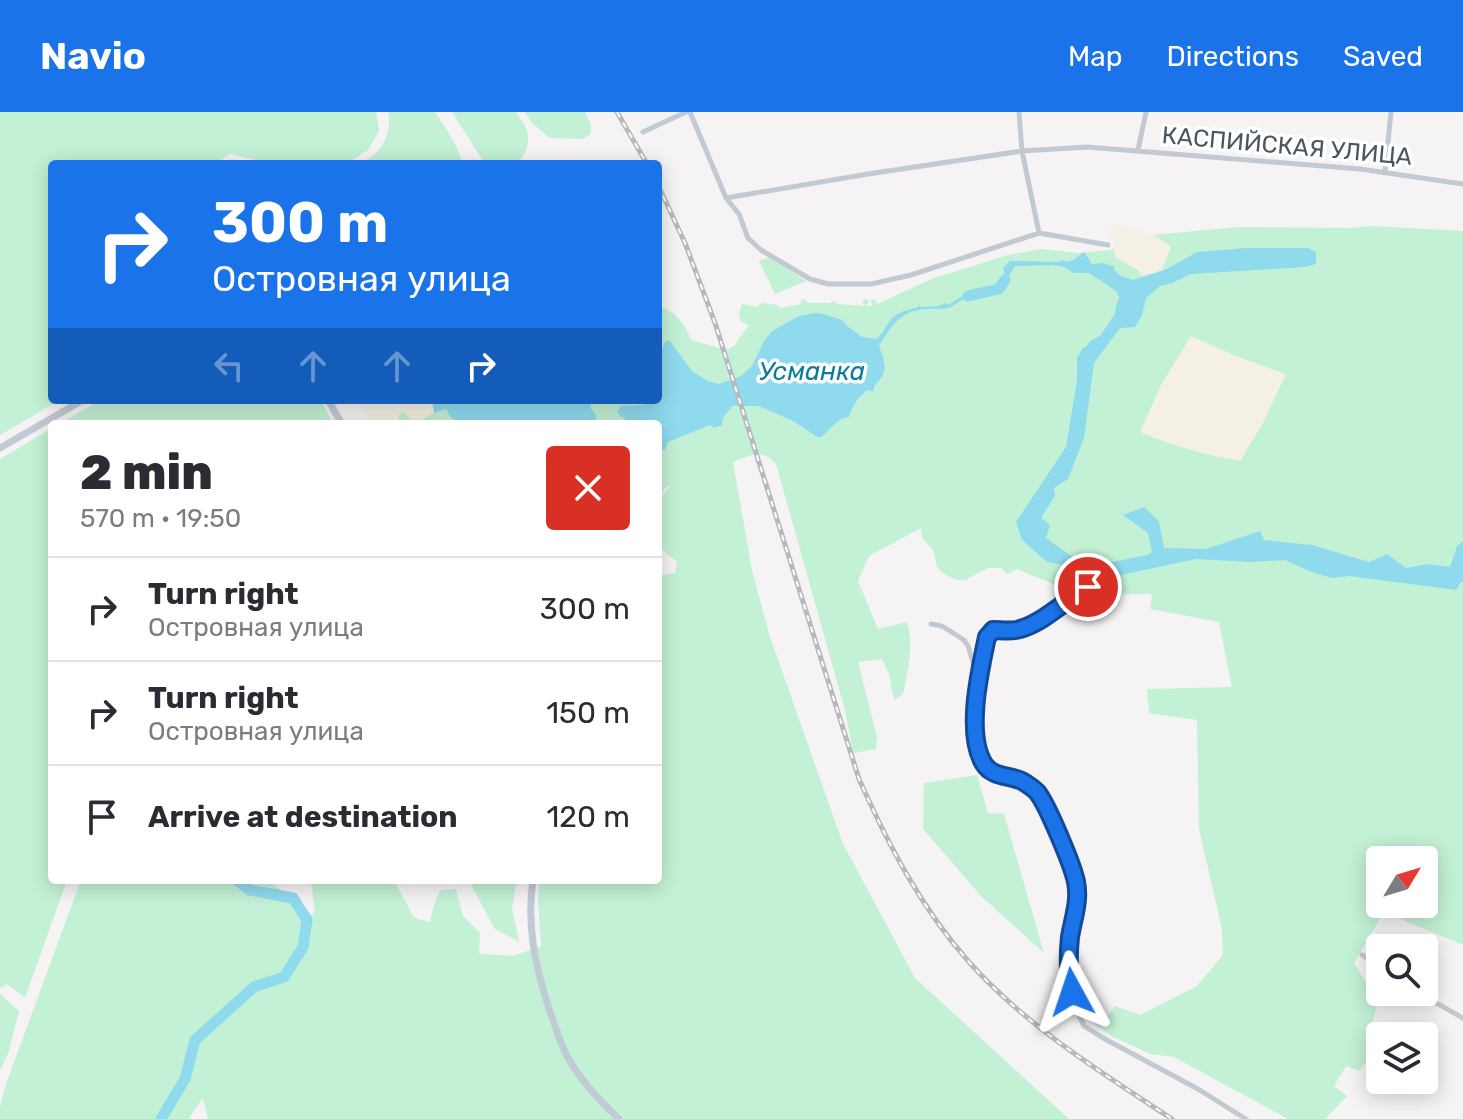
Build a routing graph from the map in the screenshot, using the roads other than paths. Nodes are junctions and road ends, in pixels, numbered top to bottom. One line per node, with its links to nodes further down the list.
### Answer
1 (688, 112): 5 (street); 10 (street)
2 (1019, 112): 6 (street)
3 (1146, 112): 7 (street)
4 (1391, 112): 8 (street)
5 (643, 132)
6 (1022, 151): 7 (street, КАСПИЙСКАЯ УЛИЦА); 10 (street, КАСПИЙСКАЯ УЛИЦА); 11 (street)
7 (1138, 151): 8 (street, КАСПИЙСКАЯ УЛИЦА)
8 (1385, 171): 9 (street, КАСПИЙСКАЯ УЛИЦА)
9 (1463, 184)
10 (726, 198): 11 (street)
11 (1039, 233): 12 (street)
12 (1108, 245)
13 (76, 404): 15 (street)
14 (48, 420): 16 (street)
15 (48, 420)
16 (0, 448)
17 (1088, 587): 19 (street)
18 (931, 624): 19 (street)
19 (978, 678): 26 (street)
20 (532, 884): 25 (street)
21 (1362, 955): 22 (street)
22 (1366, 958)
23 (1438, 1004): 24 (street)
24 (1463, 1018)
25 (619, 1119)
26 (1246, 1119)

